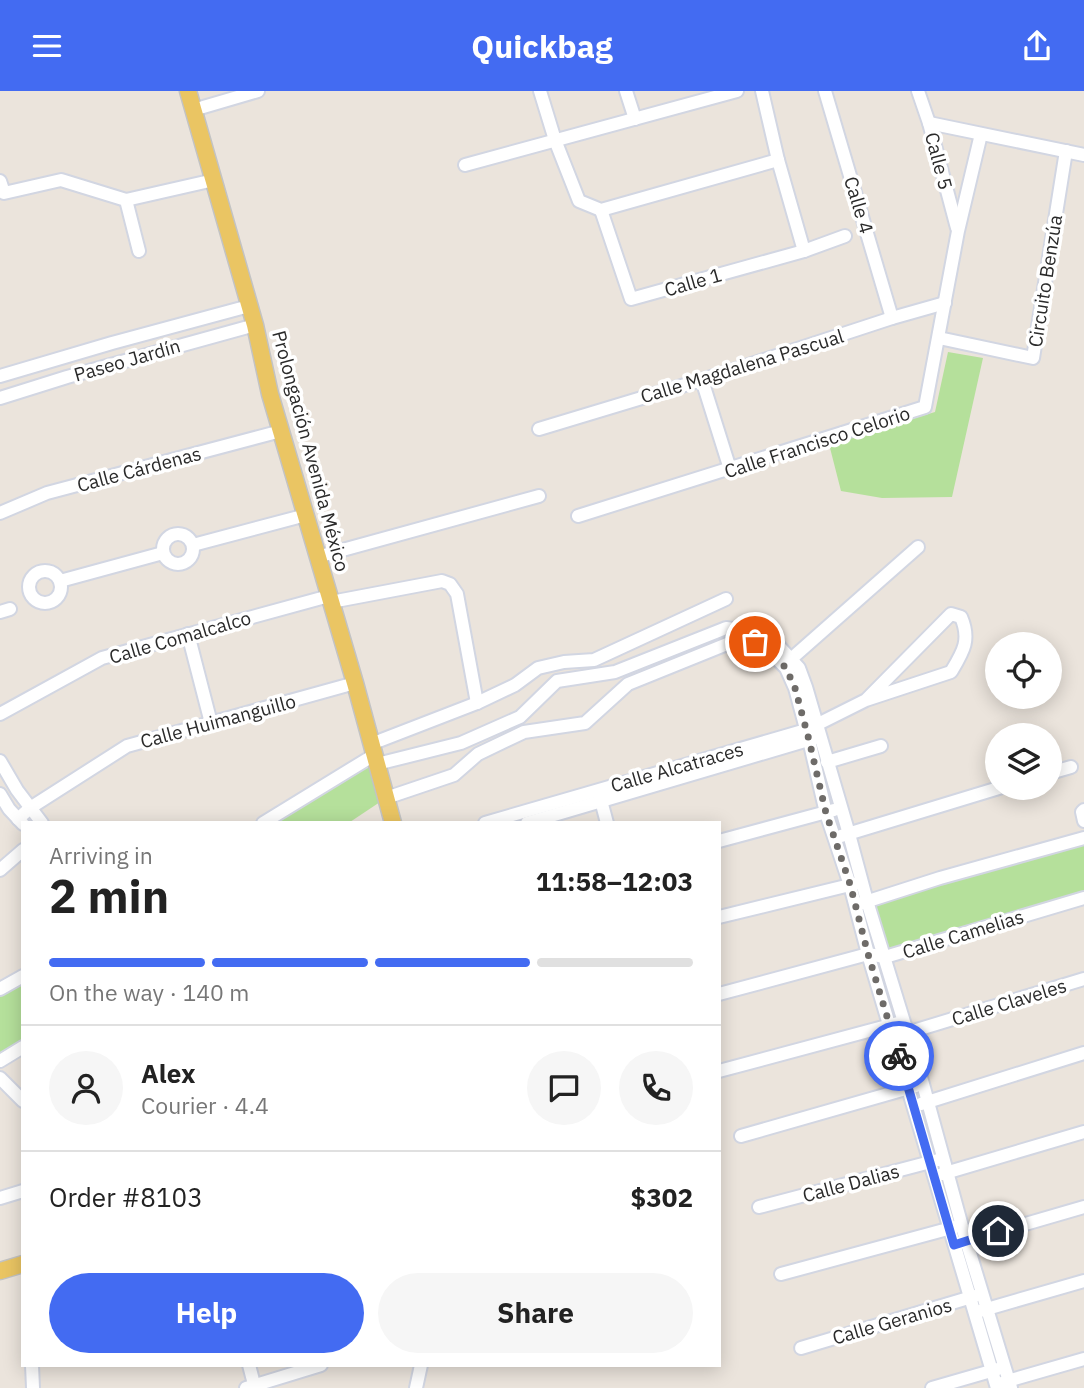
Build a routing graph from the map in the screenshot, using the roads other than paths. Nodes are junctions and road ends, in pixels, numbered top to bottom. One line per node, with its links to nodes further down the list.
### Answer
1 (188, 91): 9 (main road, Prolongación Avenida México)
2 (258, 91): 9 (street)
3 (540, 91): 13 (street)
4 (626, 91): 10 (street)
5 (762, 91): 16 (street)
6 (825, 91): 28 (street, Calle 4)
7 (731, 92): 10 (street)
8 (921, 95): 11 (street, Calle 5)
9 (194, 110): 18 (main road, Prolongación Avenida México)
10 (635, 119): 13 (street)
11 (929, 123): 12 (street); 22 (street, Calle 5)
12 (981, 134): 14 (street); 22 (street, Calle Francisco Celorio)
13 (555, 140): 17 (street); 21 (street)
14 (1066, 151): 15 (street); 31 (street, Circuito Benzúa)
15 (1084, 155)
16 (778, 160): 21 (street); 25 (street)
17 (465, 165)
18 (214, 180): 20 (street); 27 (main road, Prolongación Avenida México)
19 (0, 181): 20 (street)
20 (126, 199): 24 (street)
21 (601, 210): 25 (street, Calle 1)
22 (958, 231): 26 (street, Calle Francisco Celorio)
23 (845, 236): 25 (street, Calle 1)
24 (139, 251)
25 (804, 251)
26 (945, 303): 28 (street, Calle Magdalena Pascual); 31 (street, Calle Francisco Celorio)
27 (249, 306): 29 (main road, Prolongación Avenida México); 30 (street, Paseo Jardín)
28 (892, 318): 38 (street, Calle Magdalena Pascual)
29 (255, 325): 33 (street, Paseo Jardín); 41 (main road, Prolongación Avenida México)
30 (153, 332): 32 (street, Paseo Jardín); 33 (street)
31 (939, 338): 42 (street, Calle Francisco Celorio)
32 (111, 344): 34 (street, Paseo Jardín); 35 (street)
33 (157, 352): 35 (street, Paseo Jardín)
34 (61, 358): 36 (street, Paseo Jardín); 37 (street)
35 (117, 363): 37 (street, Paseo Jardín)
36 (1, 376): 39 (street)
37 (67, 377): 39 (street, Paseo Jardín)
38 (702, 380): 40 (street, Calle Magdalena Pascual); 42 (street)
39 (4, 397)
40 (538, 429)
41 (281, 431): 44 (street, Calle Cárdenas); 45 (main road, Prolongación Avenida México)
42 (730, 469): 46 (street, Calle Francisco Celorio)
43 (539, 496): 50 (street)
44 (0, 513)
45 (306, 515): 47 (street); 50 (main road, Prolongación Avenida México)
46 (578, 516)
47 (193, 545): 49 (street); 49 (street)
48 (918, 547): 55 (street)
49 (163, 553): 51 (street)
50 (317, 557): 52 (main road, Prolongación Avenida México)
51 (60, 581)
52 (330, 599): 54 (street, Calle Comalcalco); 56 (main road, Prolongación Avenida México); 58 (street, Calle Comalcalco)
53 (726, 599): 58 (street)
54 (188, 634): 59 (street, Calle Comalcalco); 60 (street)
55 (791, 659): 61 (street); 63 (street)
56 (355, 683): 60 (street, Calle Huimanguillo); 63 (main road, Prolongación Avenida México)
57 (866, 700): 57 (street, Calle Alcatraces); 61 (street, Calle Alcatraces)
58 (477, 703): 63 (street)
59 (0, 714)
60 (211, 723): 73 (street, Calle Huimanguillo)
61 (813, 733): 65 (street); 70 (street, Calle Alcatraces); 71 (street); 75 (street)
62 (881, 746): 65 (street)
63 (374, 754): 71 (main road, Prolongación Avenida México); 78 (street)
64 (0, 761): 73 (street)
65 (827, 762): 72 (street)
66 (1071, 767): 67 (street)
67 (1062, 770)
68 (985, 792): 84 (street)
69 (0, 794): 76 (street)
70 (599, 795): 80 (street, Calle Alcatraces); 81 (street, Calle Alcatraces); 82 (street)
71 (386, 798): 79 (main road, Prolongación Avenida México)
72 (841, 807): 75 (street); 84 (street)
73 (30, 808): 76 (street, Calle Huimanguillo); 77 (street)
74 (1084, 810): 83 (street)
75 (826, 813): 85 (street); 87 (street)
76 (20, 821)
77 (40, 821)
78 (266, 821)
79 (392, 821)
80 (493, 821)
81 (532, 821)
82 (606, 821)
83 (1084, 821)
84 (849, 834): 85 (street); 90 (street)
85 (835, 838): 90 (street)
86 (1084, 838): 92 (street)
87 (721, 840)
88 (21, 852): 89 (street)
89 (0, 870)
90 (856, 883): 92 (street); 93 (street)
91 (1084, 898): 95 (street, Calle Camelias)
92 (861, 903): 94 (street); 95 (street)
93 (721, 917)
94 (868, 954): 95 (street, Calle Camelias); 99 (street, Calle Camelias); 101 (street)
95 (885, 957): 100 (street)
96 (21, 977): 98 (street)
97 (1084, 979): 100 (street, Calle Claveles)
98 (0, 989)
99 (721, 993)
100 (906, 1028): 101 (street, Calle Claveles); 107 (street)
101 (891, 1031): 105 (street, Calle Claveles); 108 (street)
102 (21, 1048): 104 (street)
103 (1084, 1053): 110 (street)
104 (0, 1061)
105 (721, 1071)
106 (0, 1078): 109 (street)
107 (923, 1084): 108 (street); 110 (street)
108 (909, 1089): 111 (street); 113 (street)
109 (21, 1099)
110 (928, 1102): 111 (street); 114 (street)
111 (914, 1106): 114 (street)
112 (1084, 1132): 115 (street)
113 (741, 1136)
114 (937, 1160): 115 (street); 118 (street, Calle Dalias)
115 (941, 1175): 120 (street)
116 (21, 1192): 117 (street)
117 (0, 1198)
118 (759, 1207)
119 (1084, 1207): 121 (street)
120 (956, 1227): 121 (street); 124 (street)
121 (960, 1243): 126 (street); 127 (street)
122 (21, 1266): 123 (main road)
123 (0, 1271)
124 (780, 1274)
125 (1084, 1281): 128 (street, Calle Geranios)
126 (983, 1294): 127 (street, Calle Geranios); 128 (street)
127 (969, 1298): 129 (street); 130 (street, Calle Geranios)
128 (988, 1309): 129 (street, Calle Geranios); 136 (street)
129 (973, 1313): 137 (street)
130 (801, 1348)
131 (1084, 1359): 138 (street)
132 (32, 1367): 141 (street)
133 (249, 1367): 140 (street)
134 (315, 1367): 140 (street)
135 (421, 1367): 142 (street)
136 (1005, 1367): 137 (street); 138 (street)
137 (991, 1371): 139 (street); 143 (street)
138 (1010, 1384): 139 (street)
139 (996, 1386)
140 (252, 1387)
141 (33, 1388)
142 (416, 1388)
143 (932, 1388)

